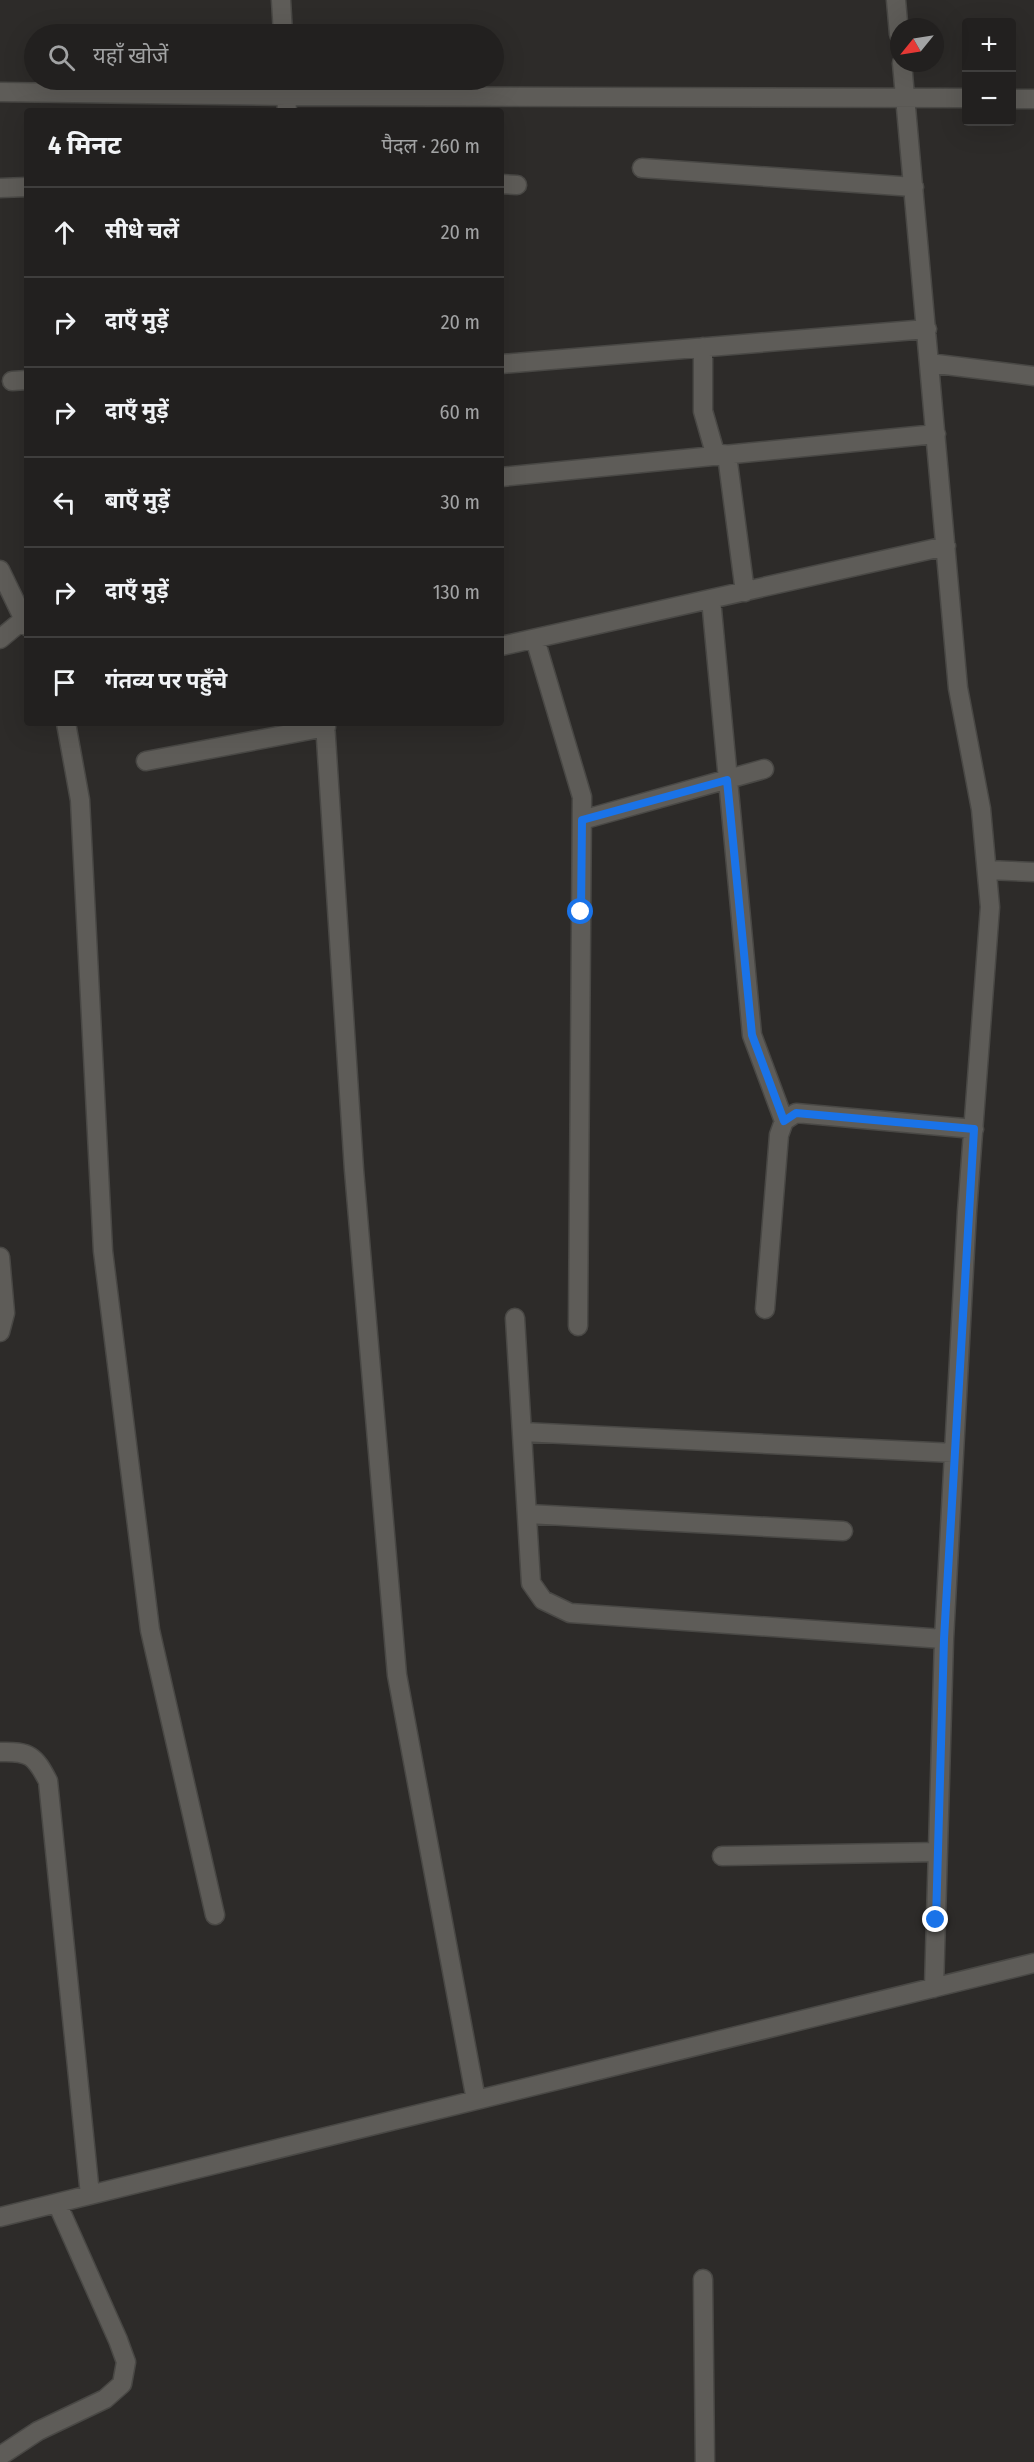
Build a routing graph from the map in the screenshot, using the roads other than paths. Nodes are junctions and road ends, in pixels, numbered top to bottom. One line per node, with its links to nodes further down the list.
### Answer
1 (281, 0): 4 (street)
2 (896, 0): 3 (street)
3 (898, 18)
4 (282, 24)
5 (903, 72): 8 (street)
6 (0, 92): 7 (street)
7 (286, 96): 8 (street)
8 (904, 97): 9 (street); 14 (street)
9 (962, 98)
10 (1016, 99): 11 (street)
11 (1034, 99)
12 (642, 168): 14 (street)
13 (24, 187): 15 (street)
14 (914, 187): 16 (street)
15 (0, 188)
16 (927, 329): 17 (street); 18 (street)
17 (703, 347): 19 (street); 22 (street)
18 (929, 363): 20 (street); 21 (street)
19 (504, 364)
20 (1034, 376)
21 (936, 435): 22 (street); 24 (street)
22 (727, 455): 23 (street); 26 (street)
23 (504, 477)
24 (945, 546): 26 (street); 40 (street)
25 (0, 570): 28 (street)
26 (745, 592): 27 (street)
27 (711, 599): 31 (street); 38 (street)
28 (24, 621)
29 (24, 624): 30 (street)
30 (0, 639)
31 (535, 639): 32 (street); 39 (street)
32 (504, 645)
33 (67, 726): 57 (street)
34 (320, 726): 36 (street)
35 (325, 726): 60 (street)
36 (146, 761)
37 (764, 770): 38 (street)
38 (727, 780): 39 (street); 42 (street)
39 (582, 820): 47 (street)
40 (987, 870): 41 (street); 43 (street)
41 (1034, 872)
42 (784, 1121): 43 (street); 45 (street)
43 (974, 1129): 50 (street)
44 (0, 1265): 48 (street)
45 (765, 1309)
46 (515, 1318): 49 (street)
47 (578, 1326)
48 (0, 1332)
49 (522, 1432): 50 (street); 51 (street)
50 (954, 1453): 53 (street)
51 (528, 1514): 52 (street); 53 (street)
52 (843, 1531)
53 (944, 1639): 55 (street)
54 (0, 1752): 61 (street)
55 (938, 1852): 56 (street); 59 (street)
56 (722, 1856)
57 (214, 1915)
58 (1034, 1963): 59 (street)
59 (934, 1988): 60 (street)
60 (476, 2100): 61 (street)
61 (90, 2195): 62 (street)
62 (57, 2203): 63 (street); 65 (street)
63 (0, 2217)
64 (703, 2279): 66 (street)
65 (0, 2456)
66 (705, 2462)

